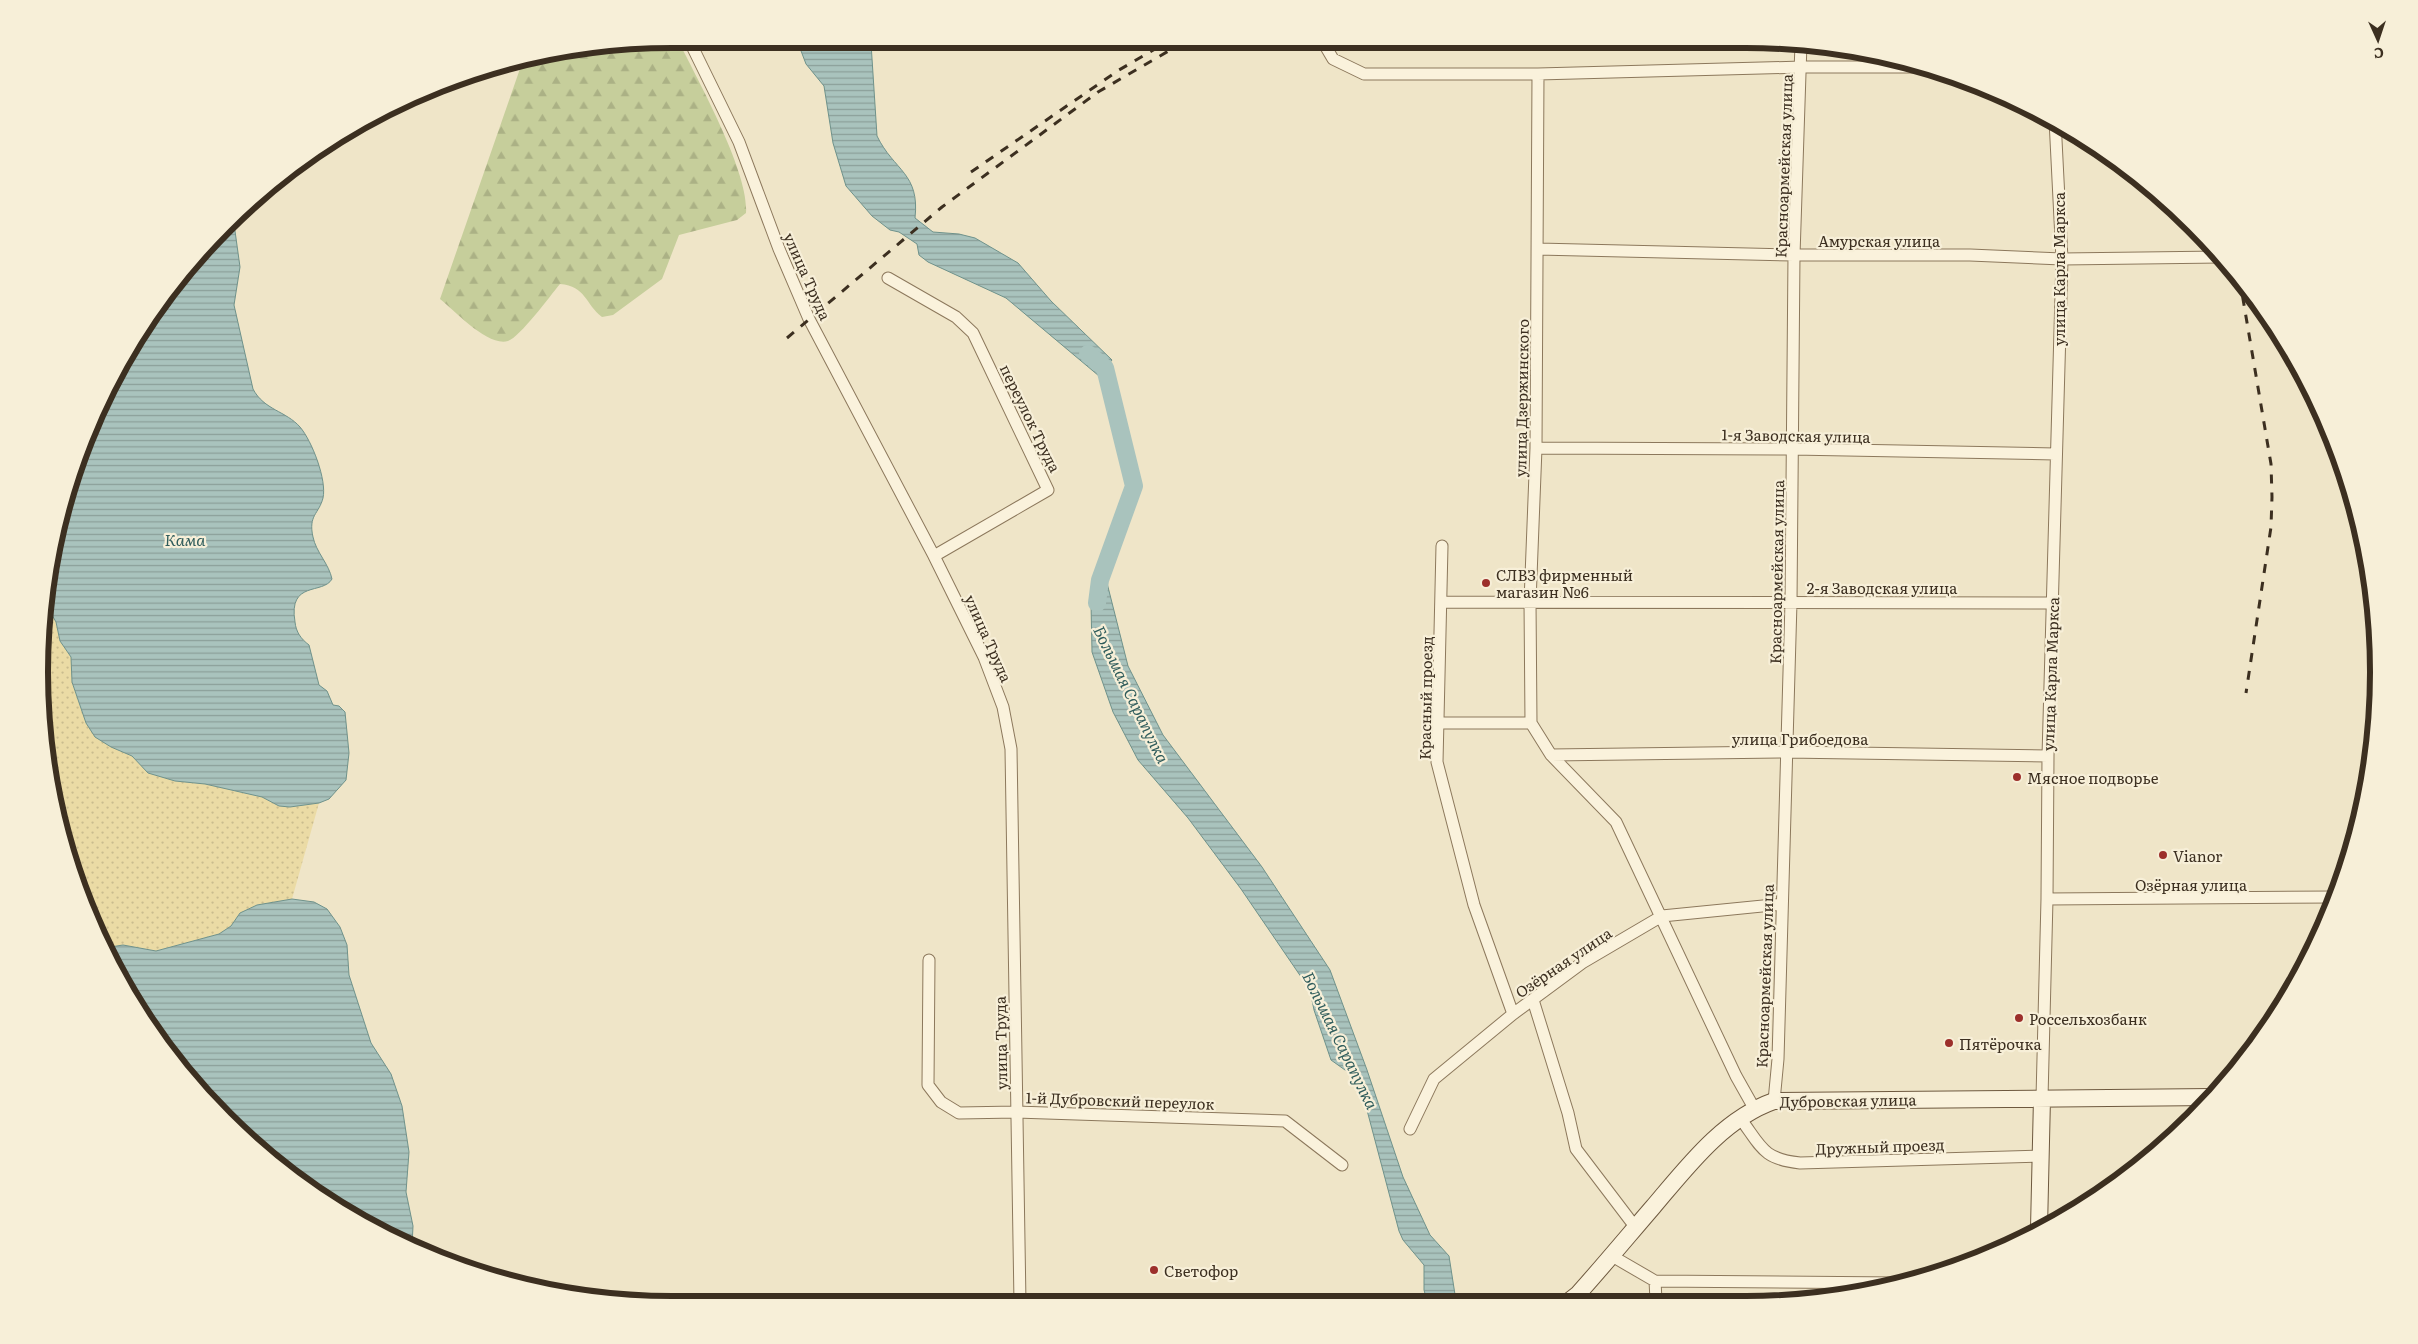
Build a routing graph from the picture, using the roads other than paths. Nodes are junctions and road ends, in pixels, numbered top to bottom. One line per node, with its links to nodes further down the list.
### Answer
1 (693, 48): 17 (street, улица Труда)
2 (1327, 48): 6 (street)
3 (1801, 50): 4 (street, Красноармейская улица)
4 (1802, 67): 5 (street); 6 (street); 9 (street, Красноармейская улица)
5 (1900, 67)
6 (1538, 74): 8 (street, улица Дзержинского)
7 (2055, 130): 11 (street, улица Карла Маркса)
8 (1538, 249): 9 (street, Амурская улица); 13 (street, улица Дзержинского)
9 (1794, 256): 11 (street, Амурская улица); 14 (street, Красноармейская улица)
10 (2213, 257): 11 (street, Амурская улица)
11 (2062, 260): 15 (street, улица Карла Маркса)
12 (888, 278): 17 (street, переулок Труда)
13 (1536, 448): 14 (street, 1-я Заводская улица); 19 (street, улица Дзержинского)
14 (1792, 449): 15 (street, 1-я Заводская улица); 20 (street, Красноармейская улица)
15 (2056, 454): 21 (street, улица Карла Маркса)
16 (1442, 546): 18 (street, Красный проезд)
17 (934, 556): 38 (street, улица Труда)
18 (1441, 602): 19 (street, 2-я Заводская улица); 22 (street, Красный проезд)
19 (1530, 602): 20 (street, 2-я Заводская улица); 23 (street, улица Дзержинского)
20 (1791, 602): 21 (street, 2-я Заводская улица); 24 (street, Красноармейская улица)
21 (2052, 603): 26 (street, улица Карла Маркса)
22 (1439, 723): 23 (street); 33 (street, Красный проезд)
23 (1531, 723): 25 (street)
24 (1787, 752): 25 (street, улица Грибоедова); 26 (street, улица Грибоедова); 29 (street, Красноармейская улица)
25 (1551, 755): 30 (street)
26 (2048, 756): 28 (street, улица Карла Маркса)
27 (2328, 897): 28 (street, Озёрная улица)
28 (2047, 900): 35 (street, улица Карла Маркса)
29 (1782, 904): 30 (street, Озёрная улица); 36 (street, Красноармейская улица)
30 (1662, 916): 32 (street, Озёрная улица); 37 (street)
31 (929, 960): 38 (street, 1-й Дубровский переулок)
32 (1533, 1000): 33 (street, Озёрная улица); 44 (street)
33 (1513, 1014): 40 (street, Озёрная улица)
34 (2205, 1096): 35 (main road, Дубровская улица)
35 (2042, 1098): 36 (main road, Дубровская улица); 41 (main road, улица Карла Маркса)
36 (1774, 1101): 37 (main road, Дубровская улица)
37 (1754, 1108): 39 (main road, Дубровская улица)
38 (1016, 1112): 42 (street, 1-й Дубровский переулок); 48 (street, улица Труда)
39 (1740, 1118): 41 (street, Дружный проезд); 44 (main road, Дубровская улица)
40 (1410, 1129)
41 (2040, 1156): 43 (main road, улица Карла Маркса)
42 (1342, 1165)
43 (2038, 1223)
44 (1636, 1228): 45 (main road, Дубровская улица)
45 (1612, 1256): 46 (street); 49 (main road, Дубровская улица)
46 (1655, 1281): 47 (street); 50 (street)
47 (1877, 1283)
48 (1020, 1296)
49 (1574, 1296)
50 (1656, 1296)

